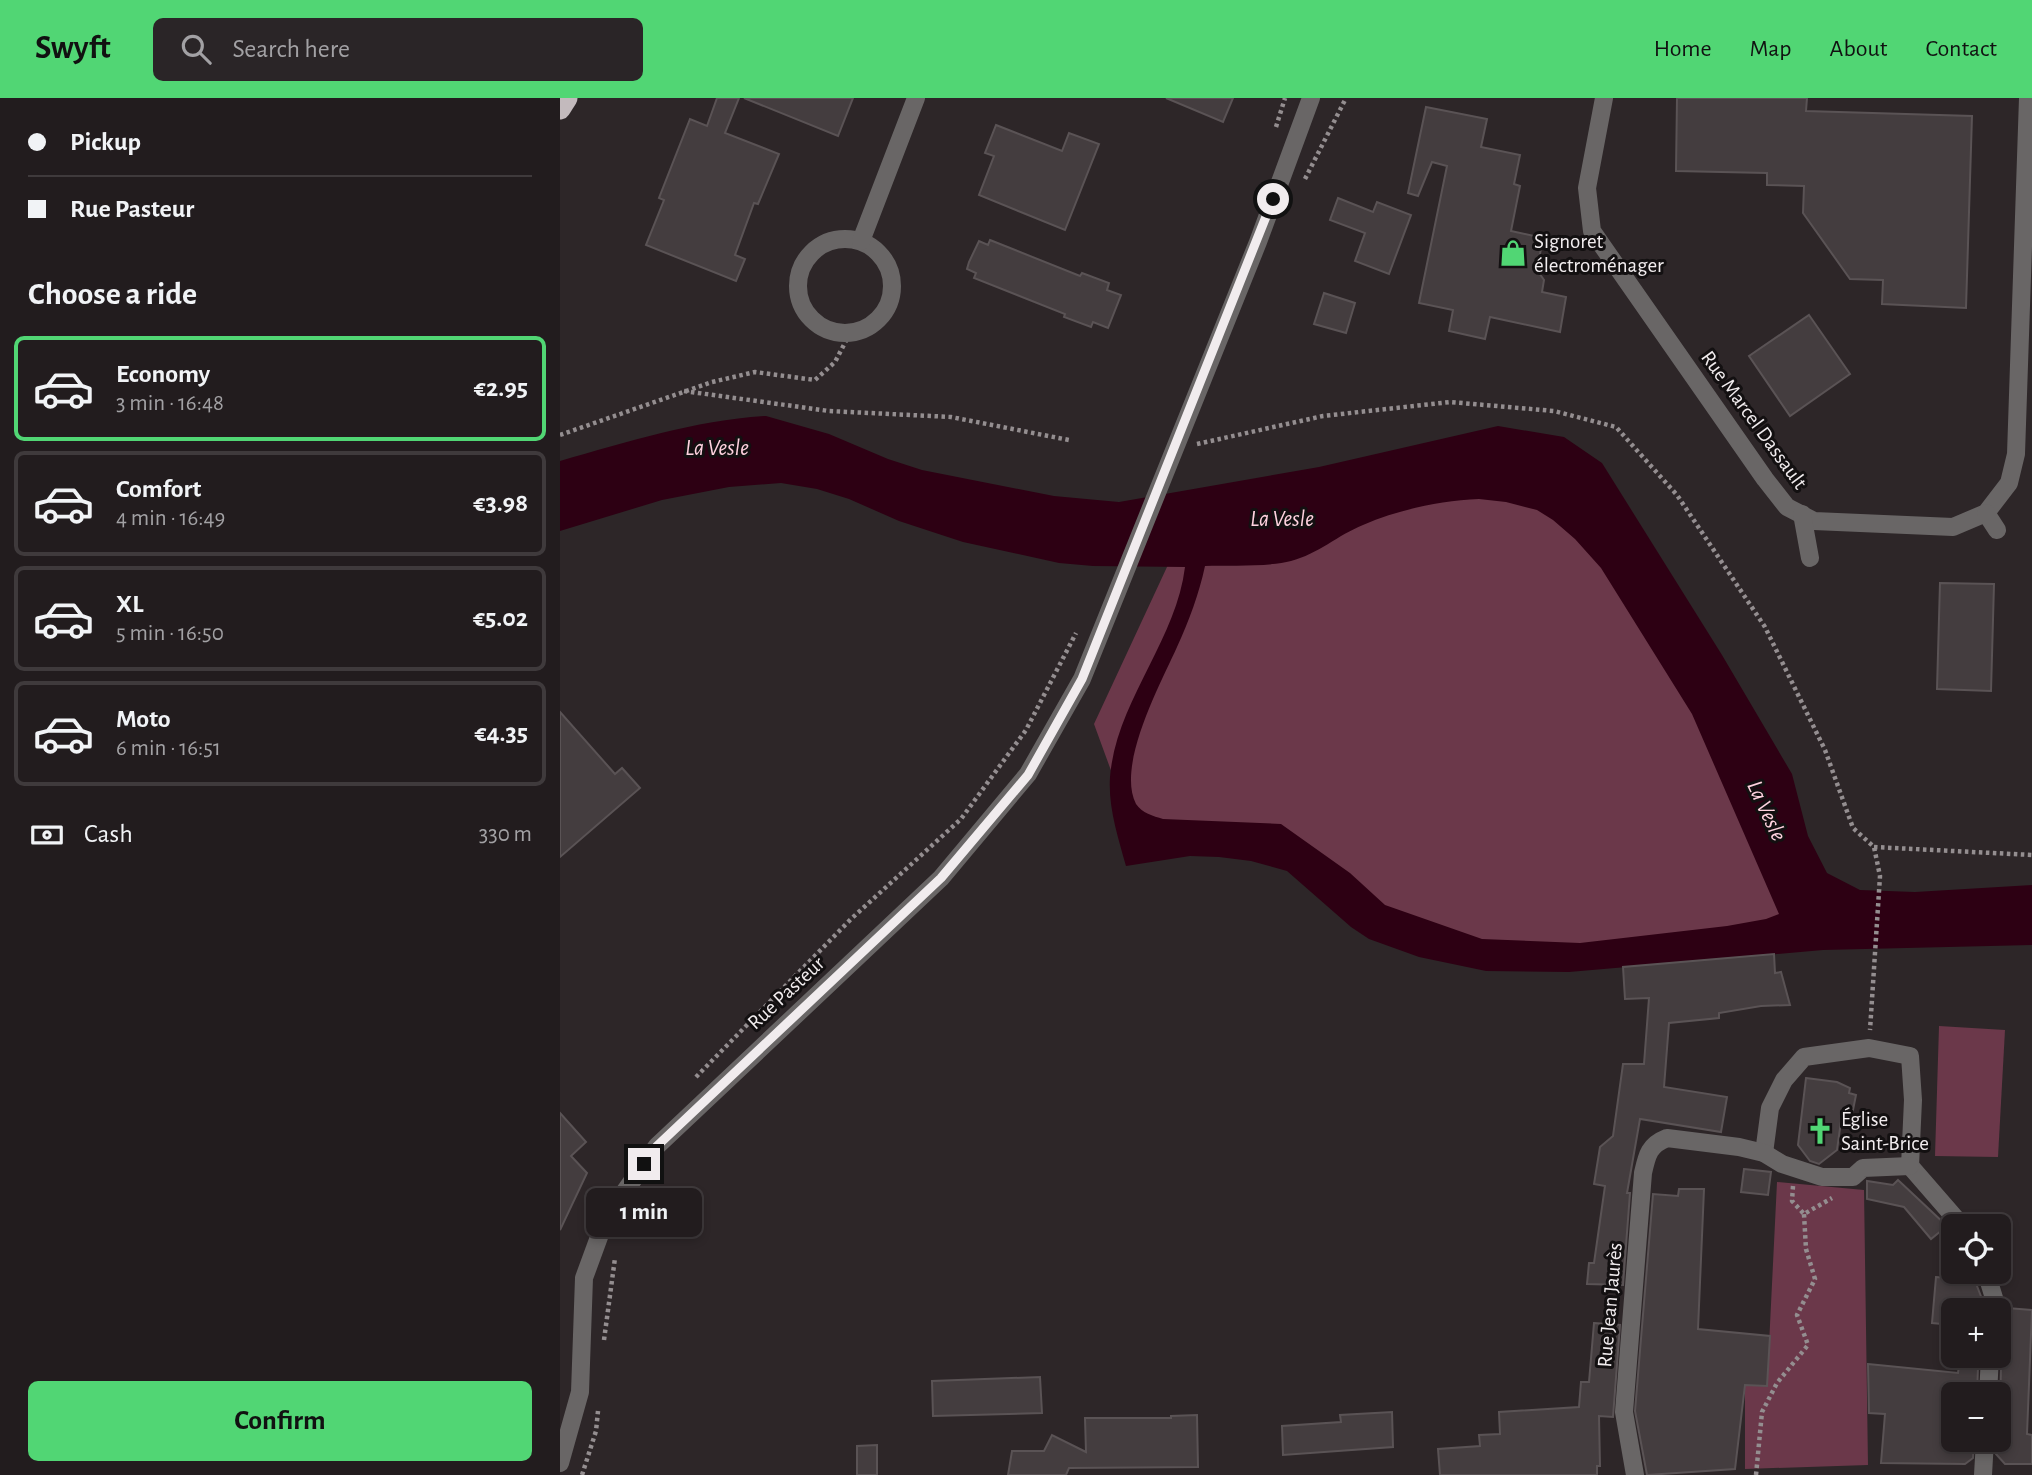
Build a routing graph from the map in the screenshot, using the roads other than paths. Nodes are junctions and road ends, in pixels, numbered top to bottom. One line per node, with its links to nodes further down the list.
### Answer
1 (567, 98): 7 (highway)
2 (916, 98): 9 (street)
3 (1311, 98): 8 (street, Rue Pasteur)
4 (1325, 98): 8 (street)
5 (1604, 98): 11 (street, Rue Marcel Dassault)
6 (2028, 98): 10 (street, Rue Marcel Dassault)
7 (560, 109)
8 (1302, 120): 18 (street, Rue Pasteur)
9 (862, 241): 9 (street)
10 (1986, 513): 11 (street, Rue Marcel Dassault); 12 (street)
11 (1802, 514): 13 (street)
12 (1997, 530)
13 (1810, 558)
14 (1764, 1153): 15 (street); 15 (street); 19 (street, Rue Jean Jaurès)
15 (1910, 1166): 16 (street)
16 (1952, 1214)
17 (1984, 1452): 20 (street)
18 (560, 1463)
19 (1635, 1475)
20 (1983, 1475)

